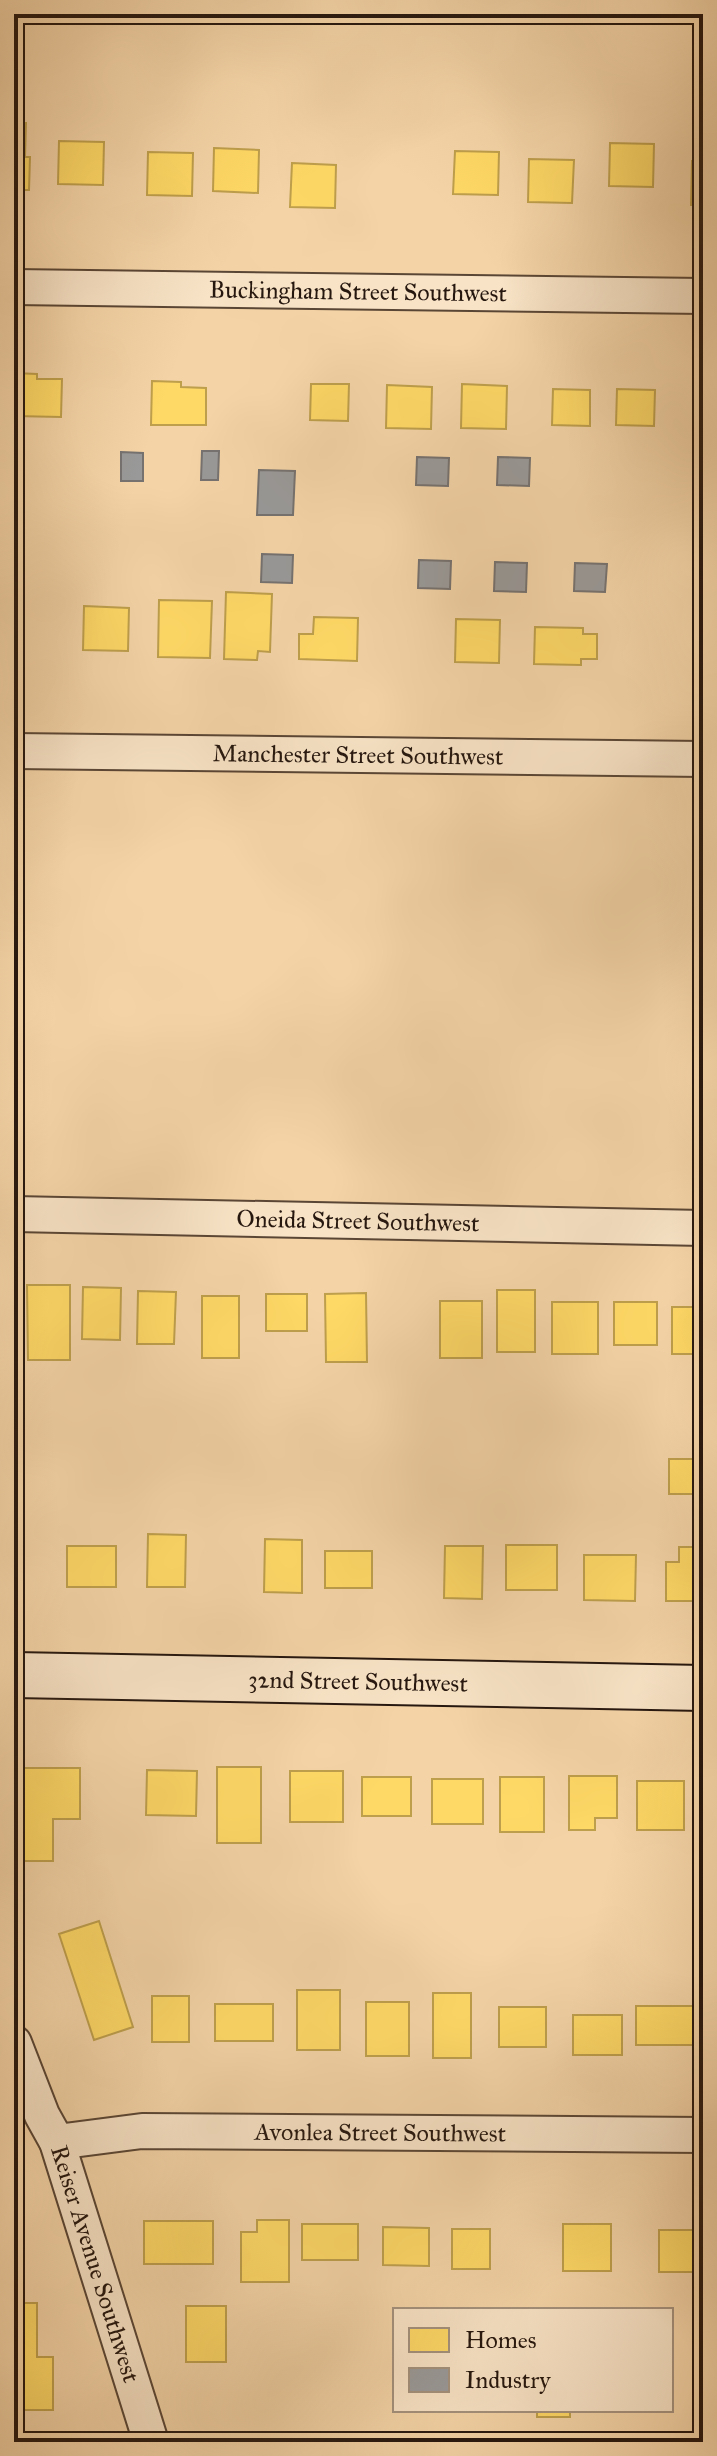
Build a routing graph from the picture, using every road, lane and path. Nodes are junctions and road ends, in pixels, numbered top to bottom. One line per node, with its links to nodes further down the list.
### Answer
1 (14, 287): 2 (street, Buckingham Street Southwest)
2 (703, 296)
3 (14, 751): 4 (street, Manchester Street Southwest)
4 (703, 759)
5 (14, 1214): 6 (street, Oneida Street Southwest)
6 (703, 1228)
7 (14, 1675): 8 (street, 32nd Street Southwest)
8 (703, 1688)
9 (14, 2043): 11 (street, Reiser Avenue Southwest)
10 (703, 2135): 11 (street, Avonlea Street Southwest)
11 (57, 2142): 12 (street, Reiser Avenue Southwest)
12 (151, 2442)

